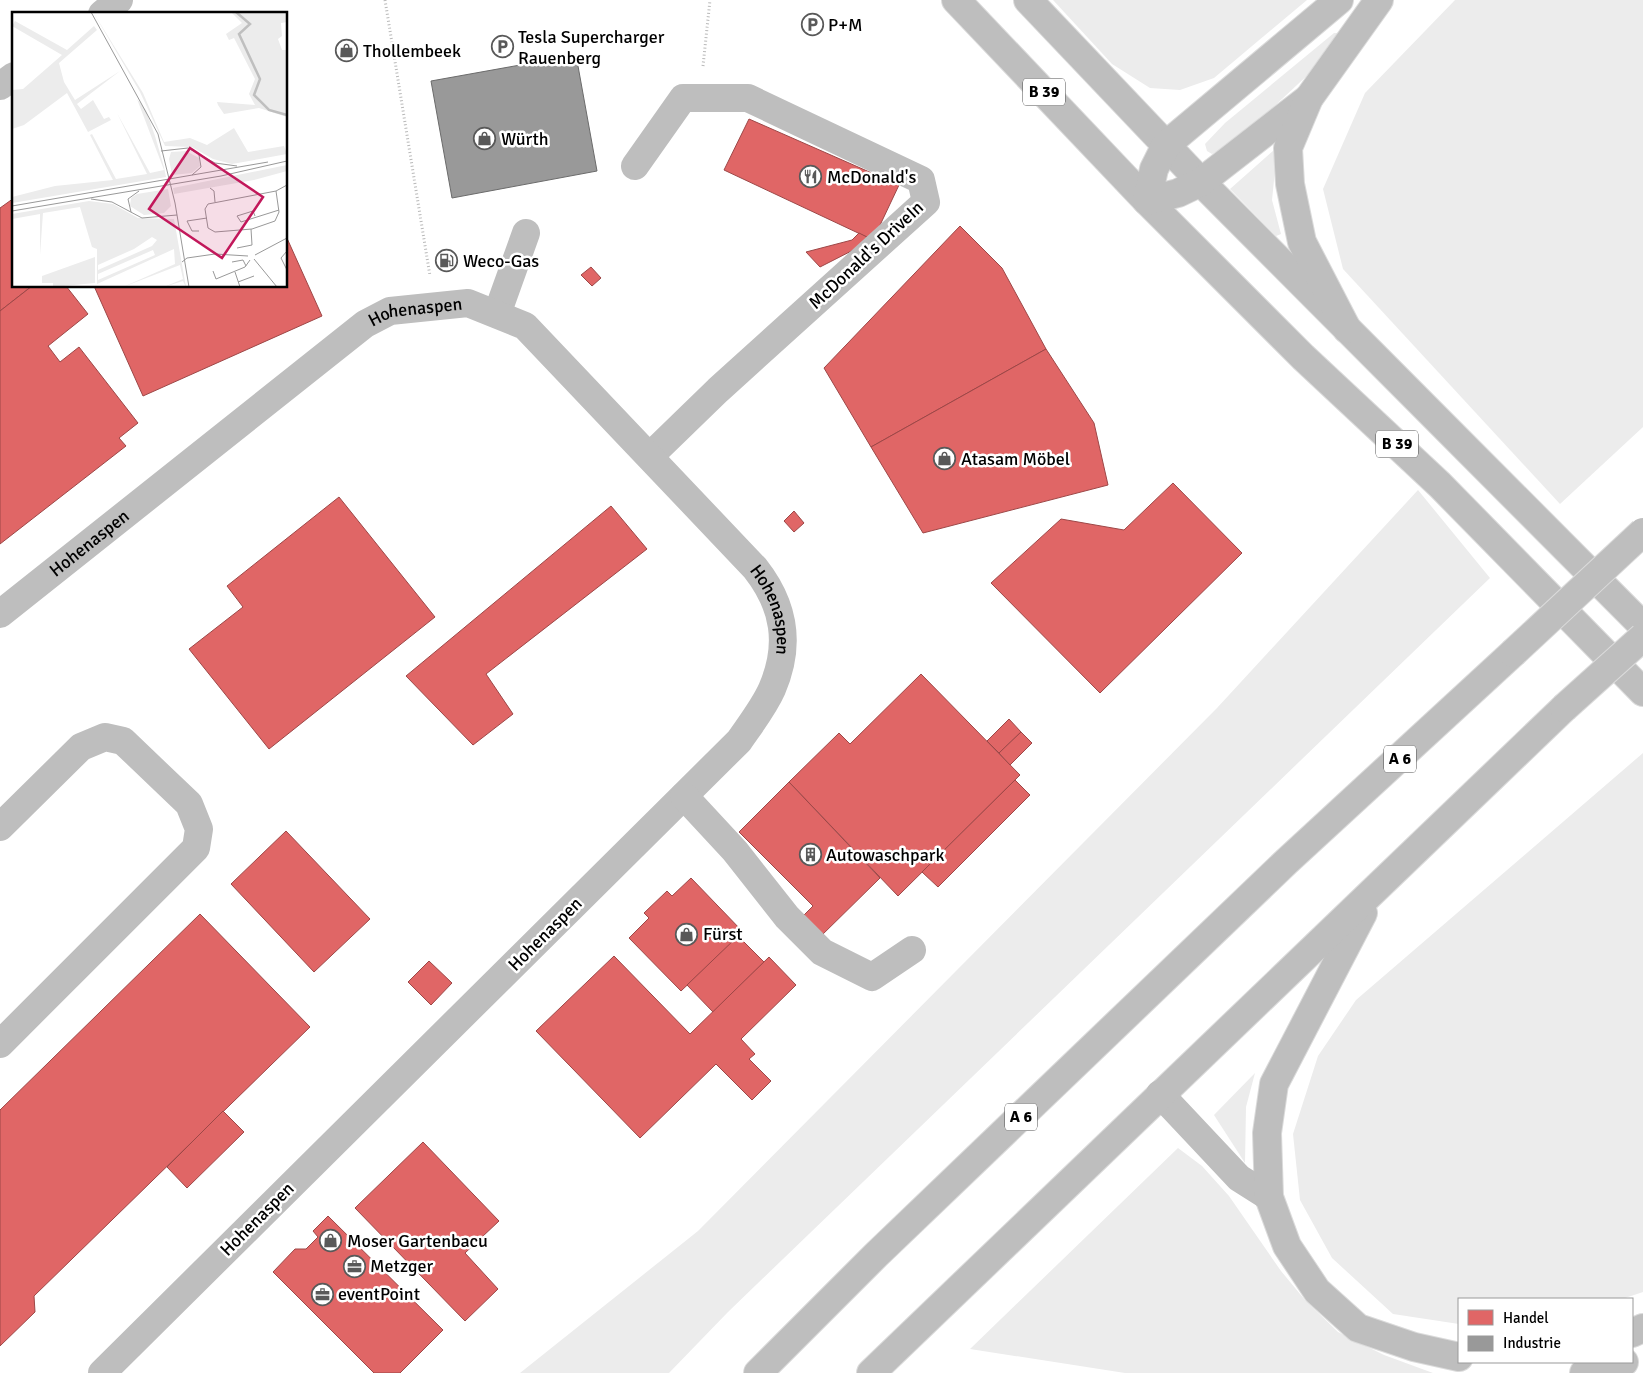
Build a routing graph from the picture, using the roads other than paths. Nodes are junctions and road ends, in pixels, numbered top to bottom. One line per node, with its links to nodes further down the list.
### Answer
1 (119, 0): 6 (main road)
2 (956, 0): 13 (main road, B 39)
3 (1028, 0): 10 (main road, B 39)
4 (1339, 0): 10 (main road)
5 (1379, 0): 9 (main road)
6 (104, 12)
7 (12, 77): 8 (main road)
8 (0, 86)
9 (1309, 98): 12 (main road); 16 (main road)
10 (1166, 145): 12 (main road, B 39); 13 (main road)
11 (636, 166): 17 (main road, McDonald's DriveIn)
12 (1201, 182): 13 (main road); 16 (main road, B 39)
13 (1147, 200): 22 (main road, B 39)
14 (526, 233): 15 (main road)
15 (497, 314): 17 (main road, Hohenaspen); 19 (main road, Hohenaspen)
16 (1346, 328): 20 (main road, B 39)
17 (650, 456): 23 (main road, Hohenaspen)
18 (1643, 532): 33 (main road, A 6, bridge)
19 (0, 614)
20 (1643, 626)
21 (1643, 637): 25 (main road, bridge)
22 (1643, 692)
23 (684, 796): 26 (main road); 32 (main road, Hohenaspen)
24 (0, 827): 27 (main road)
25 (1372, 895): 28 (main road); 29 (main road)
26 (912, 950)
27 (0, 1044)
28 (1160, 1094): 29 (main road); 34 (main road)
29 (1269, 1196): 30 (main road)
30 (1458, 1357)
31 (1620, 1363): 35 (main road)
32 (102, 1373)
33 (758, 1373)
34 (871, 1373)
35 (1584, 1373)

